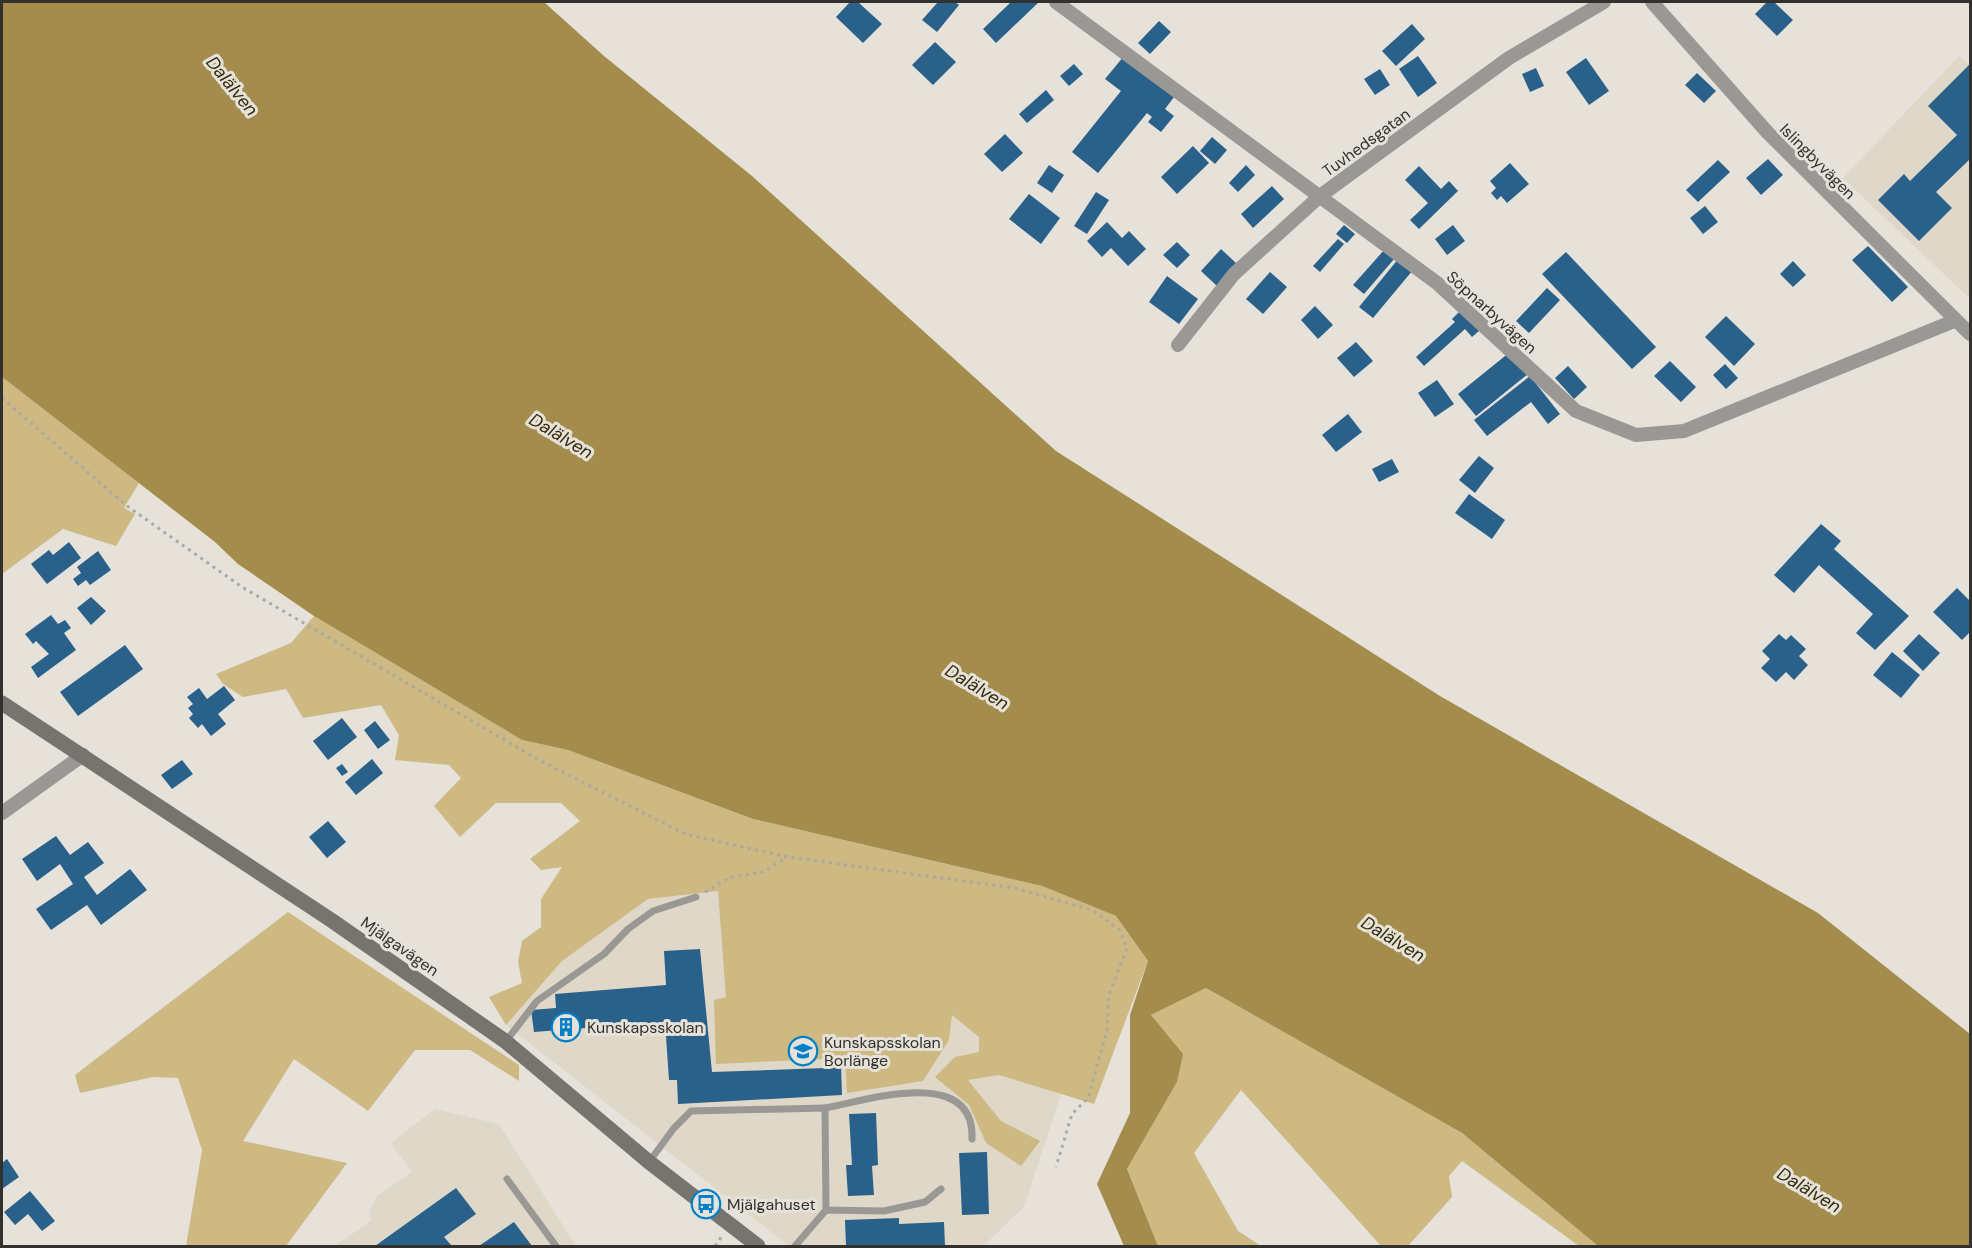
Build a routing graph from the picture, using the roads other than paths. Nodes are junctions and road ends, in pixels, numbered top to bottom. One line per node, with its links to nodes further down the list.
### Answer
1 (1056, 2): 4 (street, Söpnarbyvägen)
2 (1604, 2): 4 (street, Tuvhedsgatan)
3 (1652, 2): 5 (street, Islingbyvägen)
4 (1320, 196): 5 (street, Söpnarbyvägen); 7 (street, Tuvhedsgatan)
5 (1954, 321): 6 (street, Islingbyvägen)
6 (1971, 334)
7 (1178, 345)
8 (2, 703): 9 (street, Mjälgavägen)
9 (83, 756): 10 (street); 12 (street, Mjälgavägen)
10 (2, 813)
11 (696, 897): 12 (lane)
12 (505, 1041): 15 (street, Mjälgavägen)
13 (825, 1108): 14 (lane); 15 (lane); 18 (lane)
14 (972, 1139)
15 (649, 1162): 20 (street, Mjälgavägen)
16 (507, 1179): 19 (lane)
17 (941, 1189): 18 (lane)
18 (826, 1210): 21 (lane)
19 (556, 1246)
20 (755, 1246)
21 (795, 1246)

